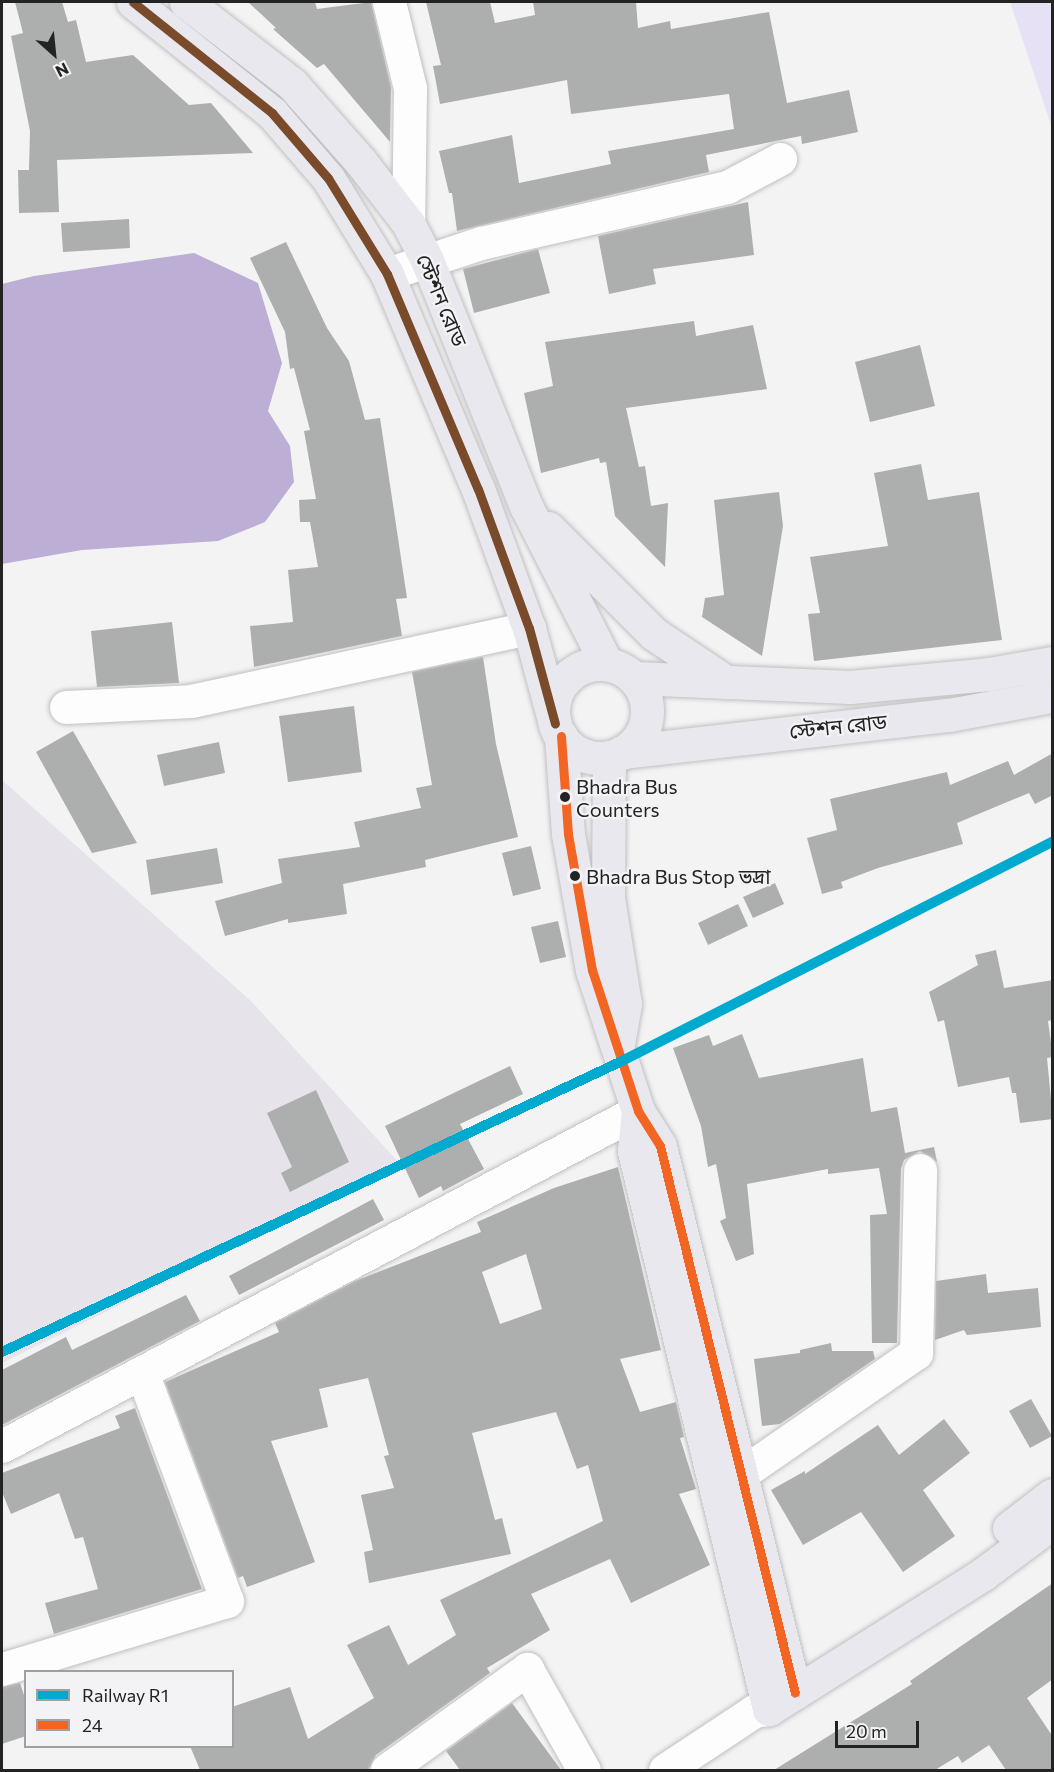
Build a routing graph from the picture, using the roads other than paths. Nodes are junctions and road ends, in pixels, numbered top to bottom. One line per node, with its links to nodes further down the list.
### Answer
1 (133, 2): 7 (main road, স্টেশন রোড)
2 (186, 2): 5 (main road, স্টেশন রোড)
3 (389, 2): 5 (street)
4 (780, 159): 6 (street)
5 (408, 223): 6 (main road, স্টেশন রোড)
6 (427, 260): 7 (street); 8 (main road, স্টেশন রোড)
7 (387, 274): 9 (main road, স্টেশন রোড)
8 (526, 506): 11 (main road, স্টেশন রোড); 12 (main road)
9 (529, 628): 14 (street); 15 (main road, স্টেশন রোড)
10 (1053, 663): 12 (main road, স্টেশন রোড)
11 (621, 671): 12 (main road, স্টেশন রোড); 15 (main road); 16 (main road)
12 (728, 683)
13 (1053, 696): 16 (main road, স্টেশন রোড)
14 (66, 707)
15 (558, 730): 16 (main road); 17 (main road)
16 (615, 754): 17 (main road)
17 (618, 1043): 18 (main road)
18 (638, 1111): 20 (street); 22 (main road); 26 (main road)
19 (920, 1170): 22 (street)
20 (142, 1373): 21 (street); 25 (street)
21 (2, 1446)
22 (741, 1474): 26 (main road)
23 (1053, 1495): 26 (main road)
24 (1053, 1522): 26 (main road)
25 (2, 1669)
26 (775, 1695): 29 (street)
27 (387, 1770): 28 (street)
28 (584, 1770)
29 (665, 1770)

